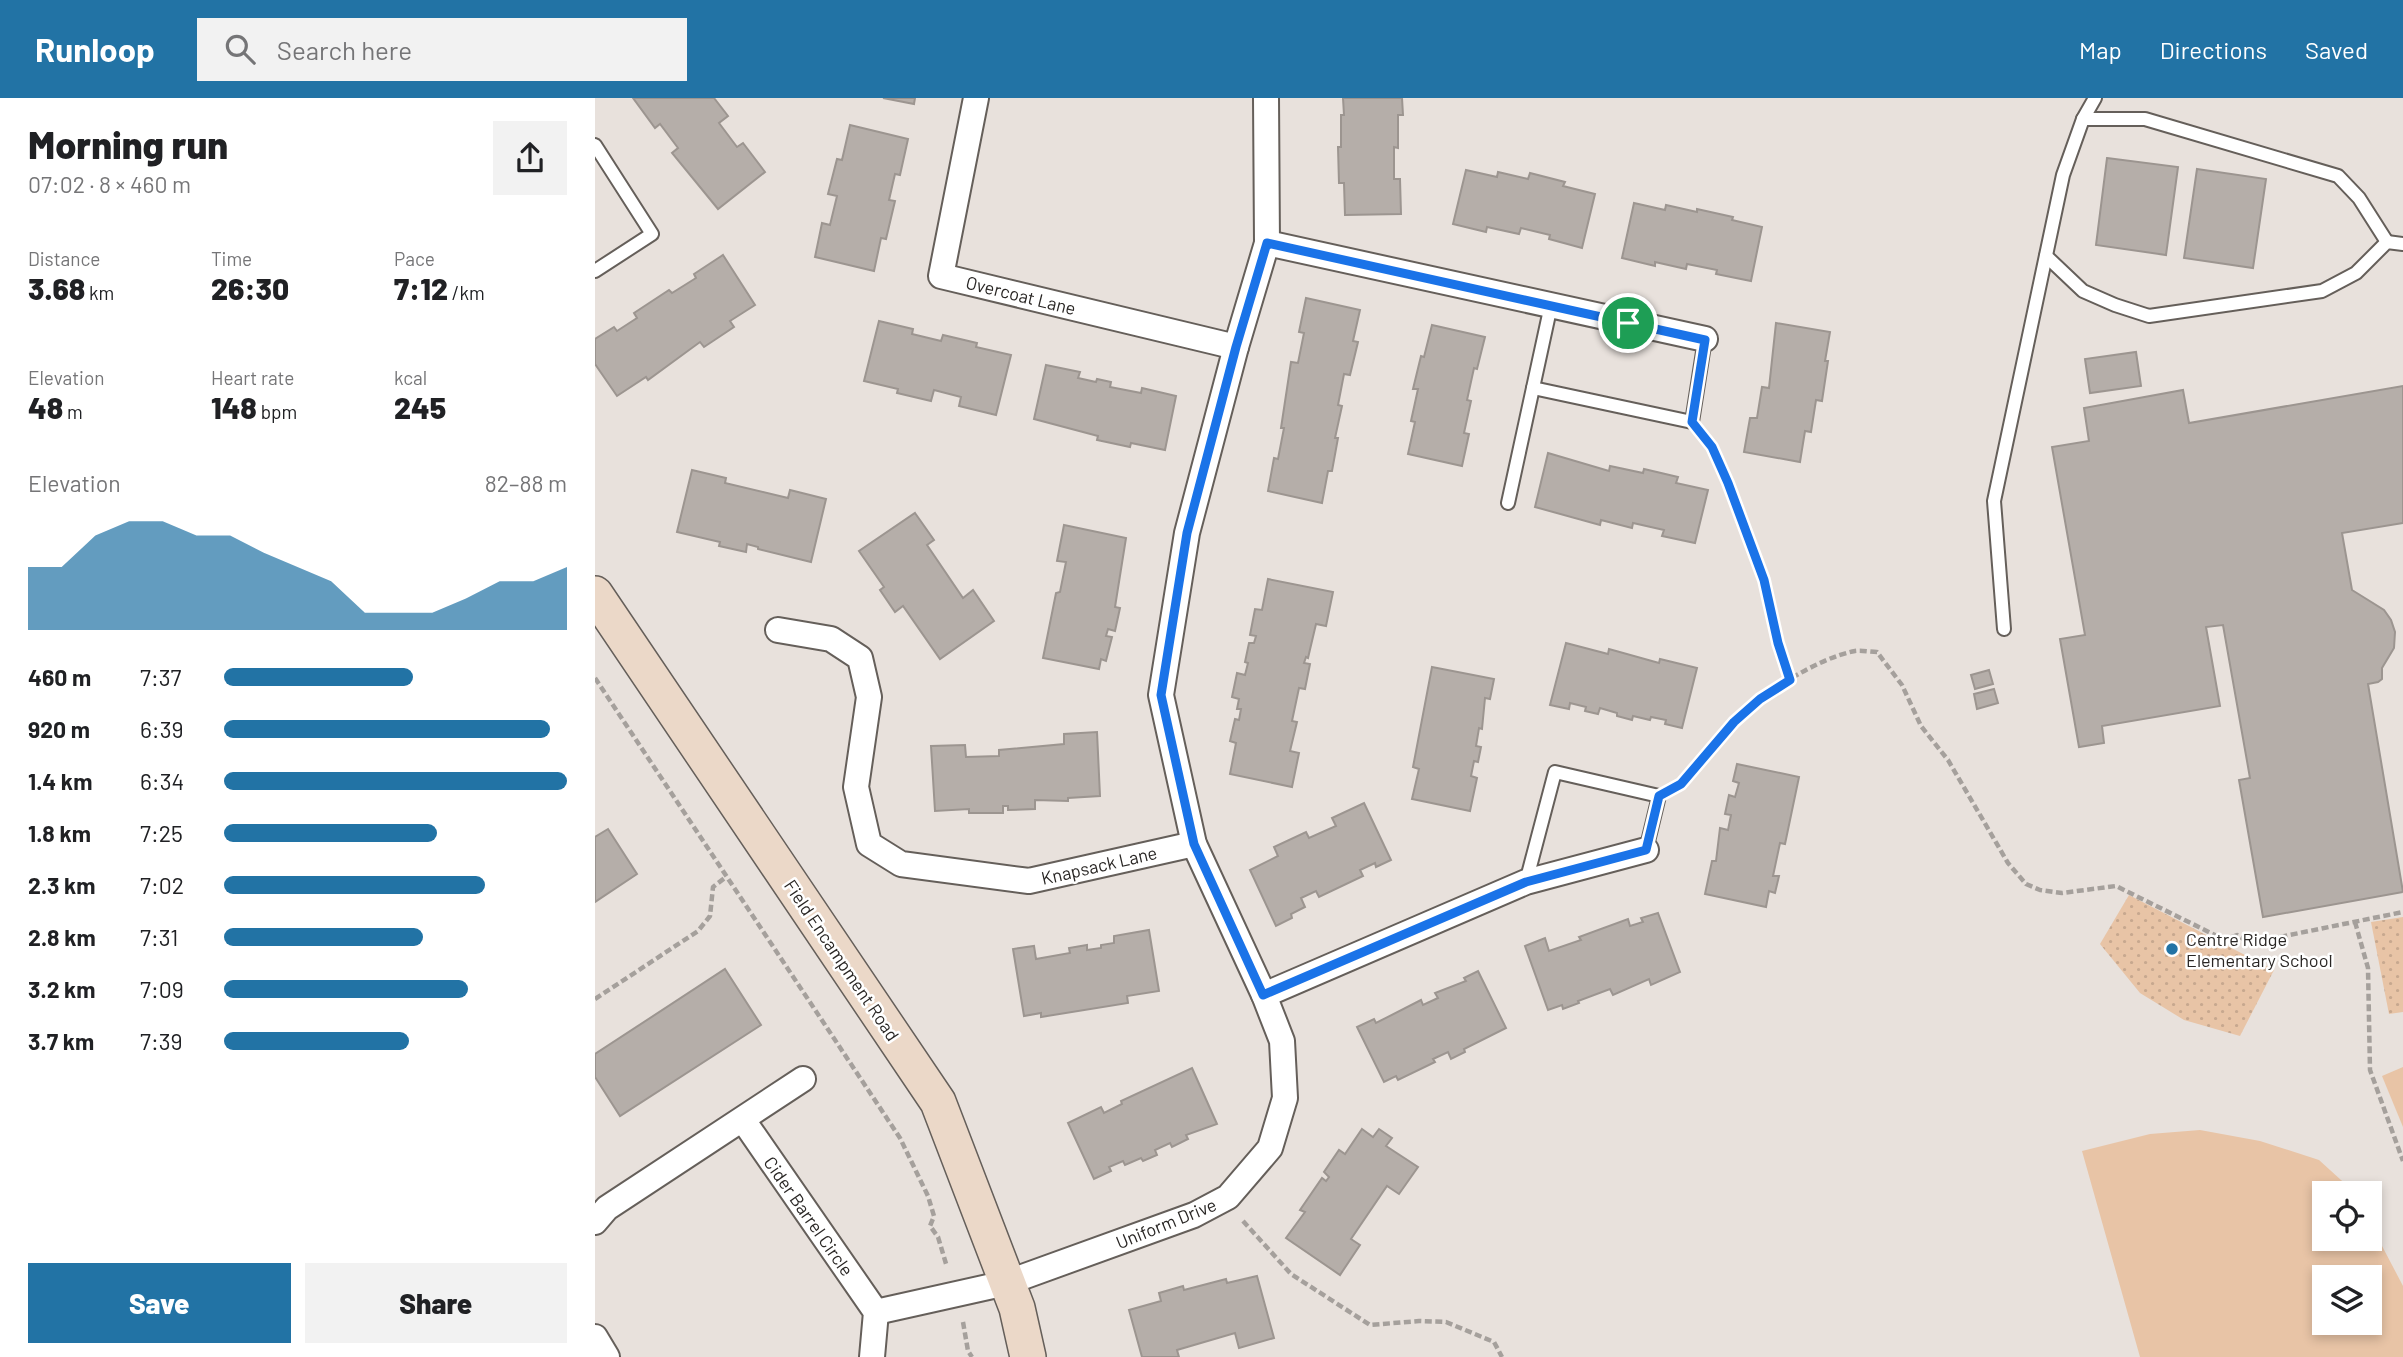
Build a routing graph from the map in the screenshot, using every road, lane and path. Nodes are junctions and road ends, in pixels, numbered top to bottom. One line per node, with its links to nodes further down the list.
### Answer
1 (976, 98): 13 (street, Overcoat Lane)
2 (1266, 98): 7 (street, Uniform Drive)
3 (2095, 98): 4 (lane)
4 (2083, 119): 6 (lane); 9 (lane)
5 (595, 145): 10 (lane)
6 (2387, 242): 8 (lane); 9 (lane)
7 (1267, 243): 11 (street); 13 (street, Uniform Drive)
8 (2403, 244)
9 (2046, 256): 18 (lane)
10 (595, 271)
11 (1551, 306): 12 (street); 14 (lane)
12 (1705, 340): 15 (lane)
13 (1236, 347): 23 (street, Uniform Drive)
14 (1533, 388): 15 (lane); 16 (lane)
15 (1692, 422): 21 (path)
16 (1508, 503)
17 (595, 594): 37 (street, Field Encampment Road)
18 (2004, 629)
19 (778, 630): 23 (street, Knapsack Lane)
20 (595, 678): 25 (path)
21 (1790, 680): 22 (path); 28 (path)
22 (1659, 796): 24 (lane); 26 (lane)
23 (1194, 844): 29 (street, Uniform Drive)
24 (1646, 850): 26 (street)
25 (726, 877): 30 (path); 36 (path)
26 (1526, 882): 29 (street)
27 (2403, 912): 28 (path)
28 (2355, 922): 33 (path)
29 (1263, 995): 34 (street, Uniform Drive)
30 (595, 999)
31 (803, 1079): 32 (street)
32 (743, 1120): 35 (street); 38 (street, Cider Barrel Circle)
33 (2403, 1161)
34 (1229, 1197): 37 (street, Uniform Drive); 45 (path)
35 (595, 1222)
36 (938, 1237)
37 (1006, 1283): 38 (street); 44 (street, Field Encampment Road)
38 (876, 1312): 42 (street)
39 (966, 1331): 43 (path)
40 (595, 1337): 41 (street)
41 (607, 1357)
42 (872, 1357)
43 (972, 1357)
44 (1028, 1357)
45 (1502, 1357)

